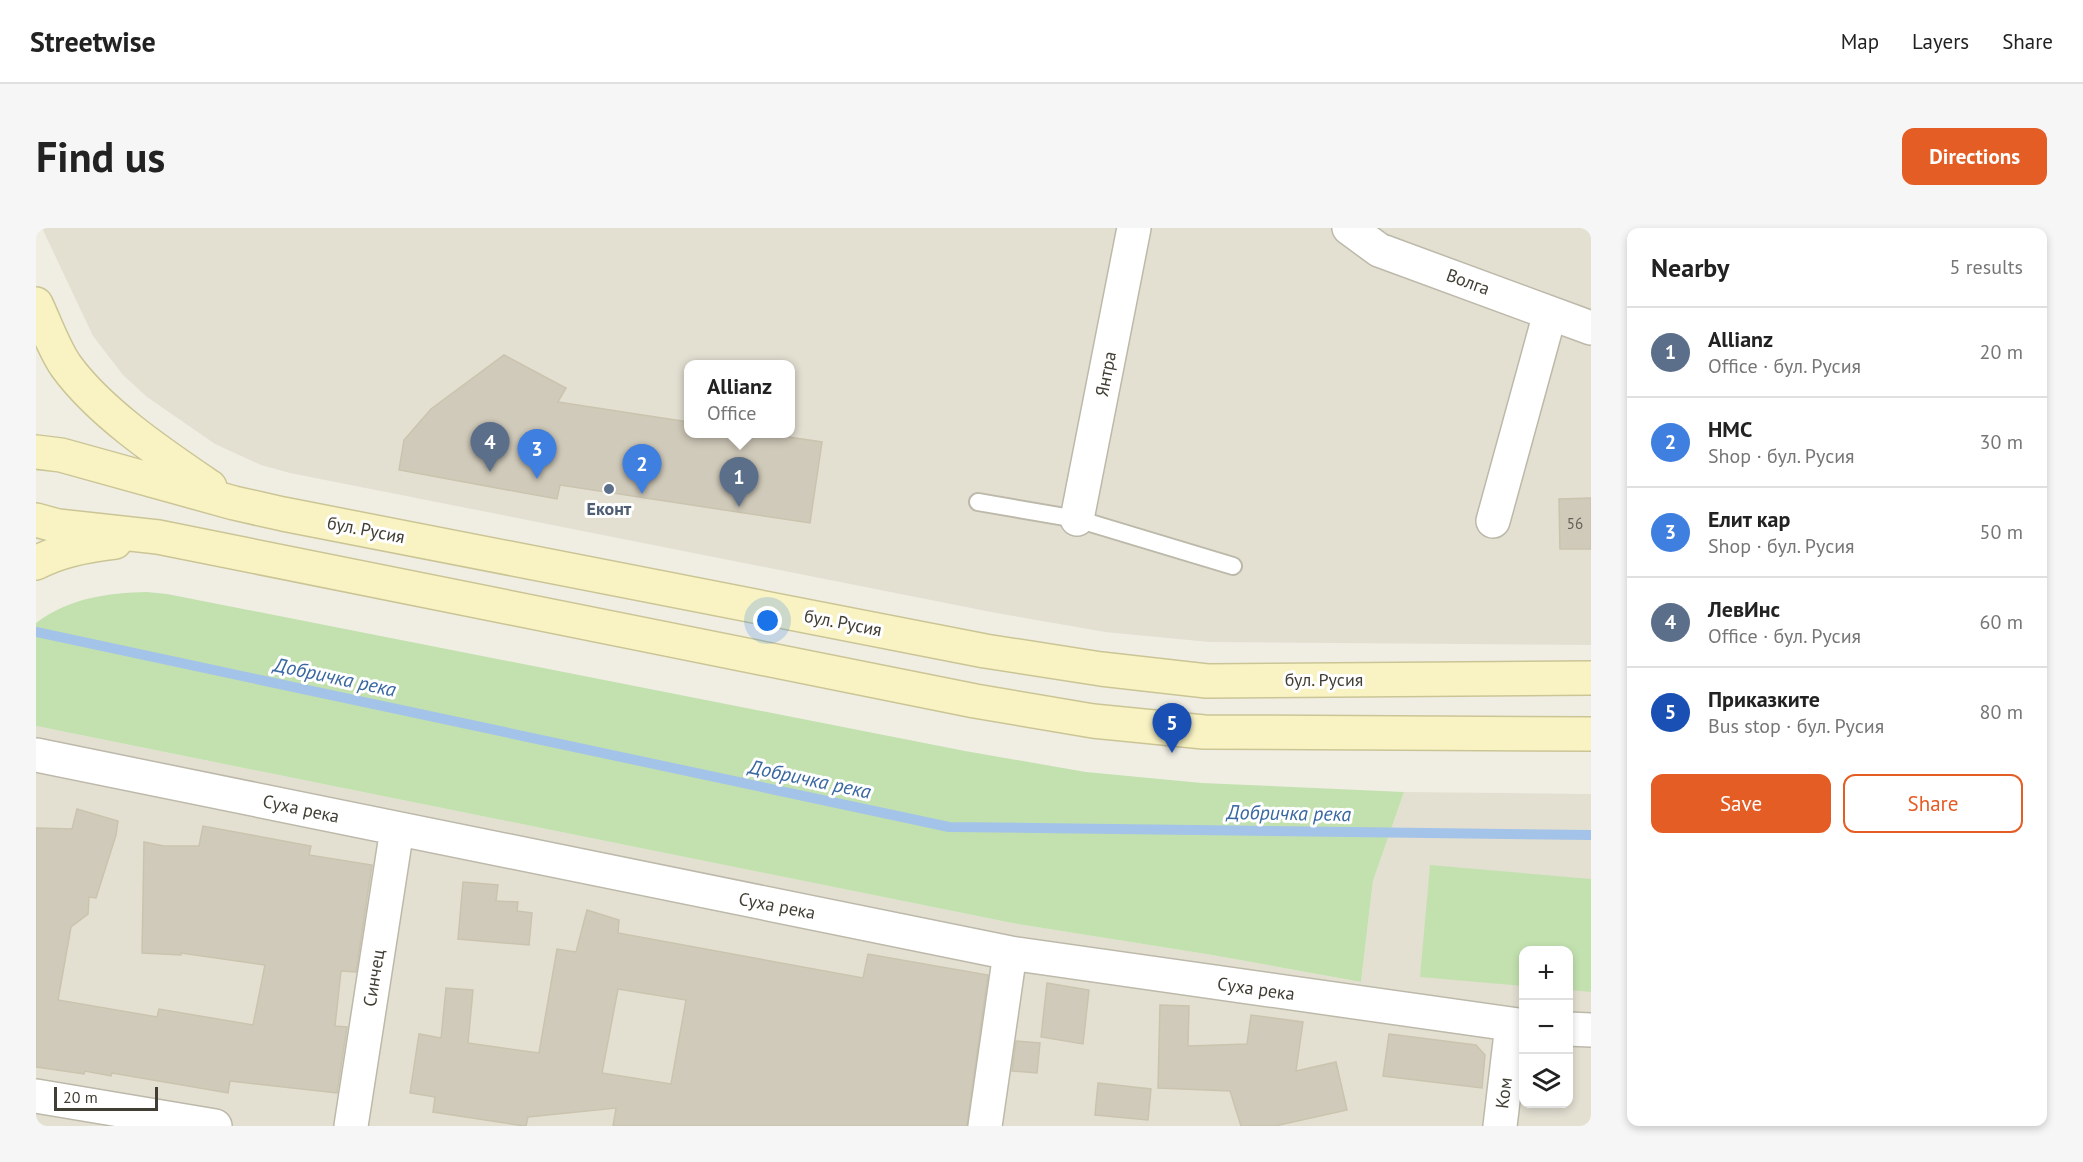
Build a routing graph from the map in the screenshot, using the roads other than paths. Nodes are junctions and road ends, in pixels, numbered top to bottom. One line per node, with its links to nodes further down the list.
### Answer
1 (1134, 228): 9 (street, Янтра)
2 (1349, 228): 4 (street, Волга)
3 (36, 304): 8 (main road)
4 (1550, 313): 5 (street, Волга); 11 (street)
5 (1591, 328)
6 (36, 452): 8 (main road, бул. Русия)
7 (978, 502): 9 (lane)
8 (234, 503): 15 (main road, бул. Русия)
9 (1077, 519): 14 (lane)
10 (36, 520): 12 (main road)
11 (1493, 521)
12 (158, 537): 13 (main road); 16 (main road)
13 (36, 563)
14 (1233, 566)
15 (1591, 678)
16 (1591, 734)
17 (36, 755): 18 (street, Суха река)
18 (397, 829): 19 (street, Суха река); 25 (street, Синчец)
19 (1010, 953): 20 (street, Суха река); 26 (street)
20 (1518, 1026): 27 (street, Ком)
21 (1573, 1029): 22 (street)
22 (1591, 1030)
23 (36, 1096): 24 (street)
24 (215, 1126)
25 (351, 1126)
26 (985, 1126)
27 (1500, 1126)

